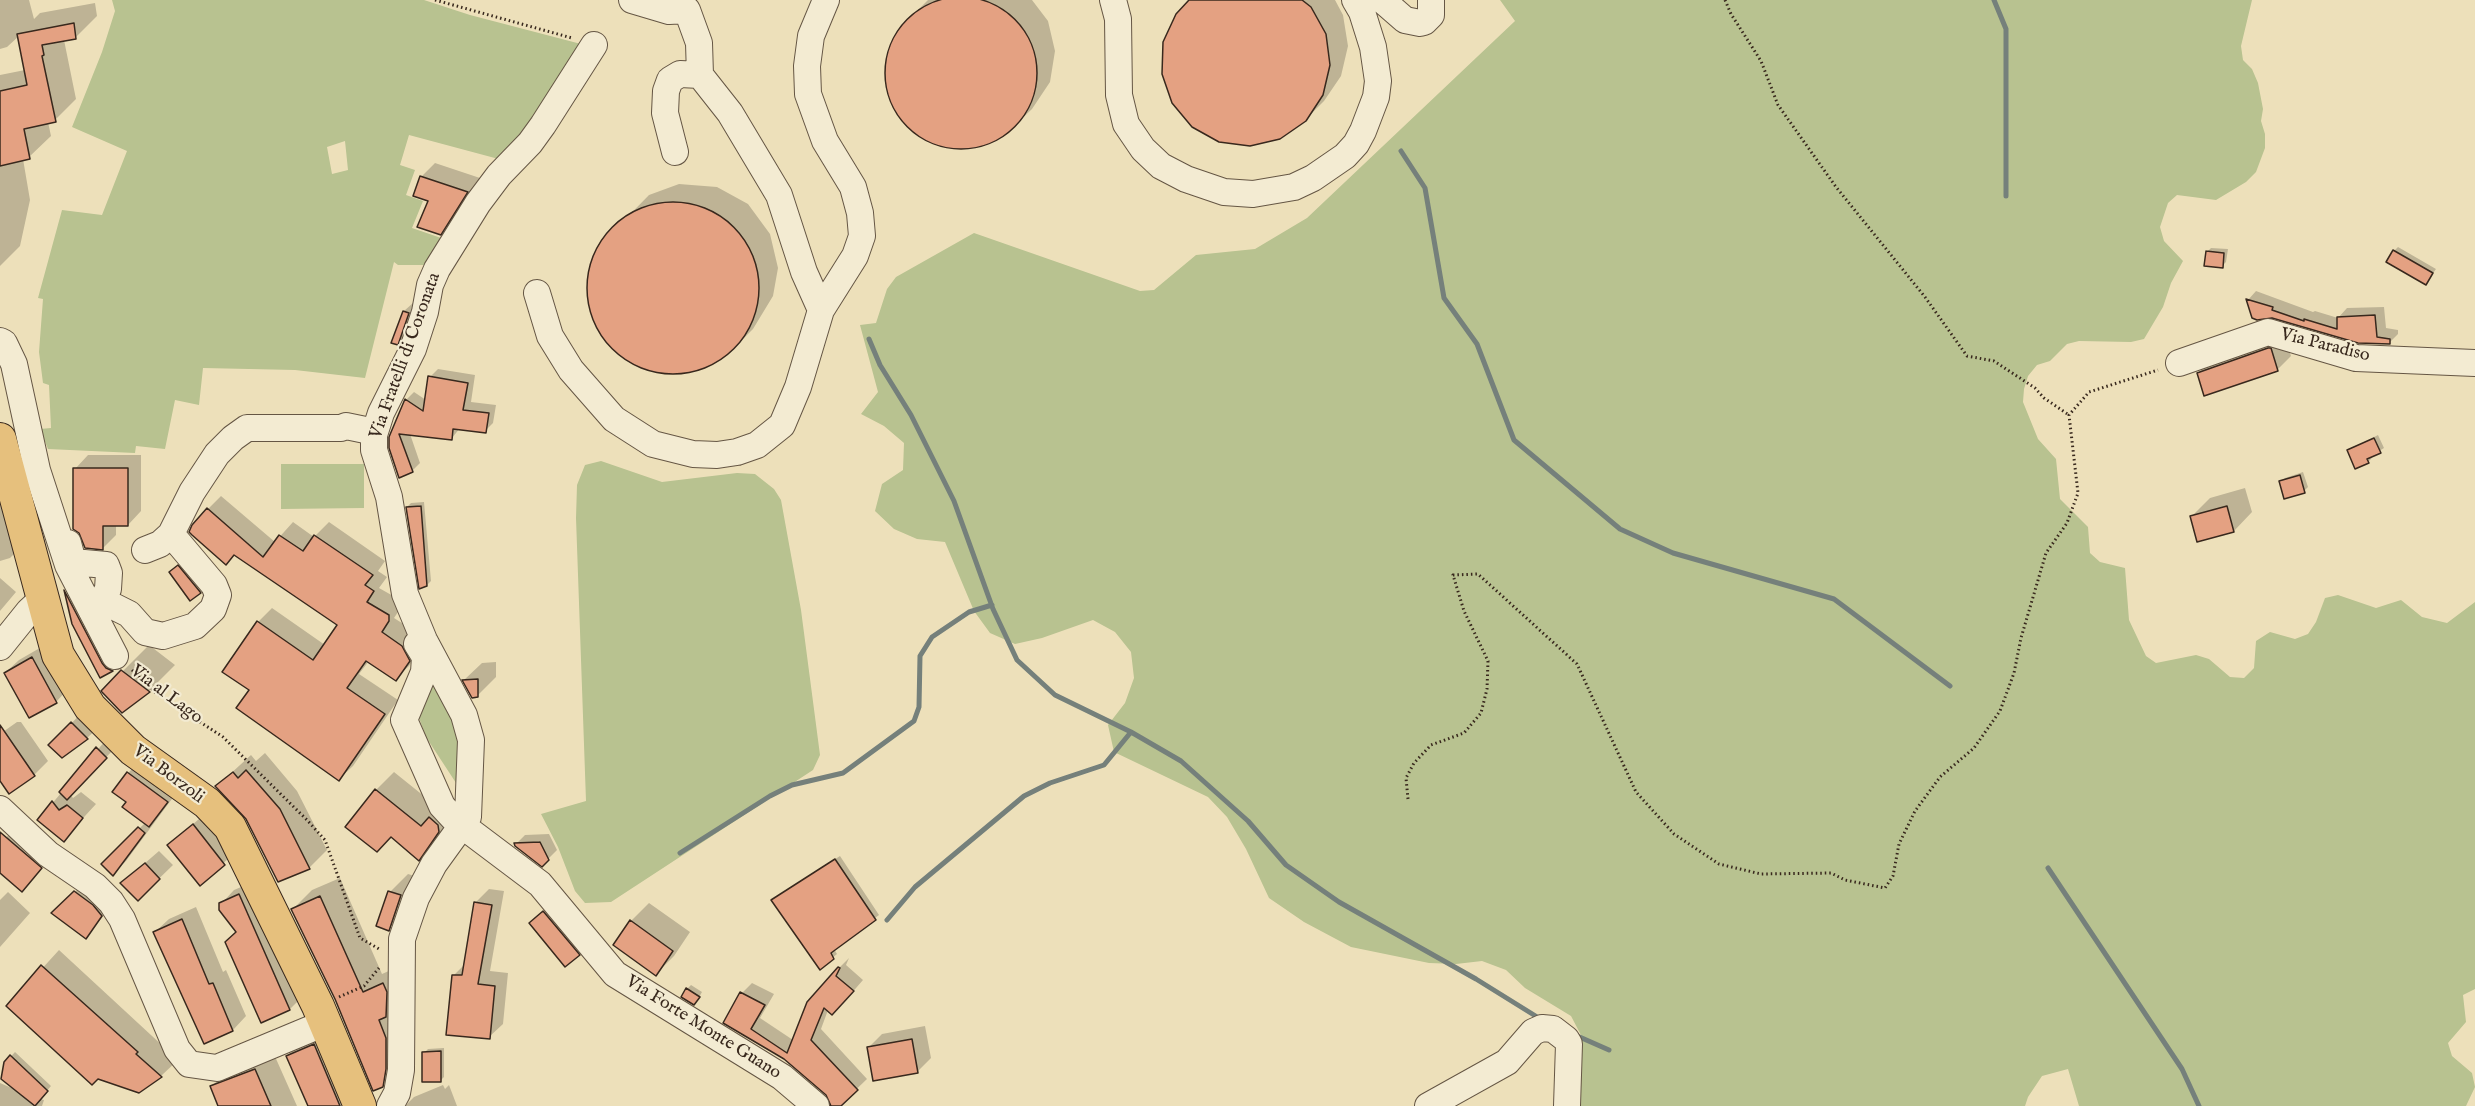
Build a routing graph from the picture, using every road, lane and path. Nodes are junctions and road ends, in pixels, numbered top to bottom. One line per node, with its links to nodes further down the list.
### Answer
1 (435, 0): 9 (path)
2 (632, 0): 10 (street)
3 (826, 0): 13 (street)
4 (1113, 0): 5 (street)
5 (1355, 0)
6 (1382, 0): 7 (street)
7 (1431, 0)
8 (1725, 0): 17 (path)
9 (594, 45): 18 (street, Via Fratelli di Coronata)
10 (700, 75): 11 (street); 13 (street)
11 (675, 152)
12 (537, 293): 13 (street)
13 (820, 310)
14 (0, 341): 25 (street, Via al Lago)
15 (2180, 363): 16 (street, Via Paradiso); 17 (path)
16 (2475, 363)
17 (2069, 415): 28 (path)
18 (375, 432): 21 (street); 30 (street, Via Fratelli di Coronata)
19 (0, 439): 24 (main road, Via Borzoli)
20 (66, 530): 25 (street)
21 (171, 534): 22 (street); 25 (street)
22 (145, 550)
23 (391, 577): 30 (street)
24 (42, 599): 26 (street); 32 (main road, Via Borzoli)
25 (95, 604): 27 (street, Via al Lago)
26 (0, 647)
27 (115, 656): 31 (path, Via al Lago)
28 (1408, 799)
29 (0, 809): 32 (street)
30 (462, 826): 31 (street, Via Fratelli di Coronata); 35 (street, Via Forte Monte Guano)
31 (397, 956): 32 (path); 34 (street, Via Fratelli di Coronata)
32 (322, 1015): 33 (main road, Via Borzoli)
33 (360, 1106)
34 (390, 1106)
35 (816, 1106)
36 (1428, 1106): 37 (street)
37 (1567, 1106)

